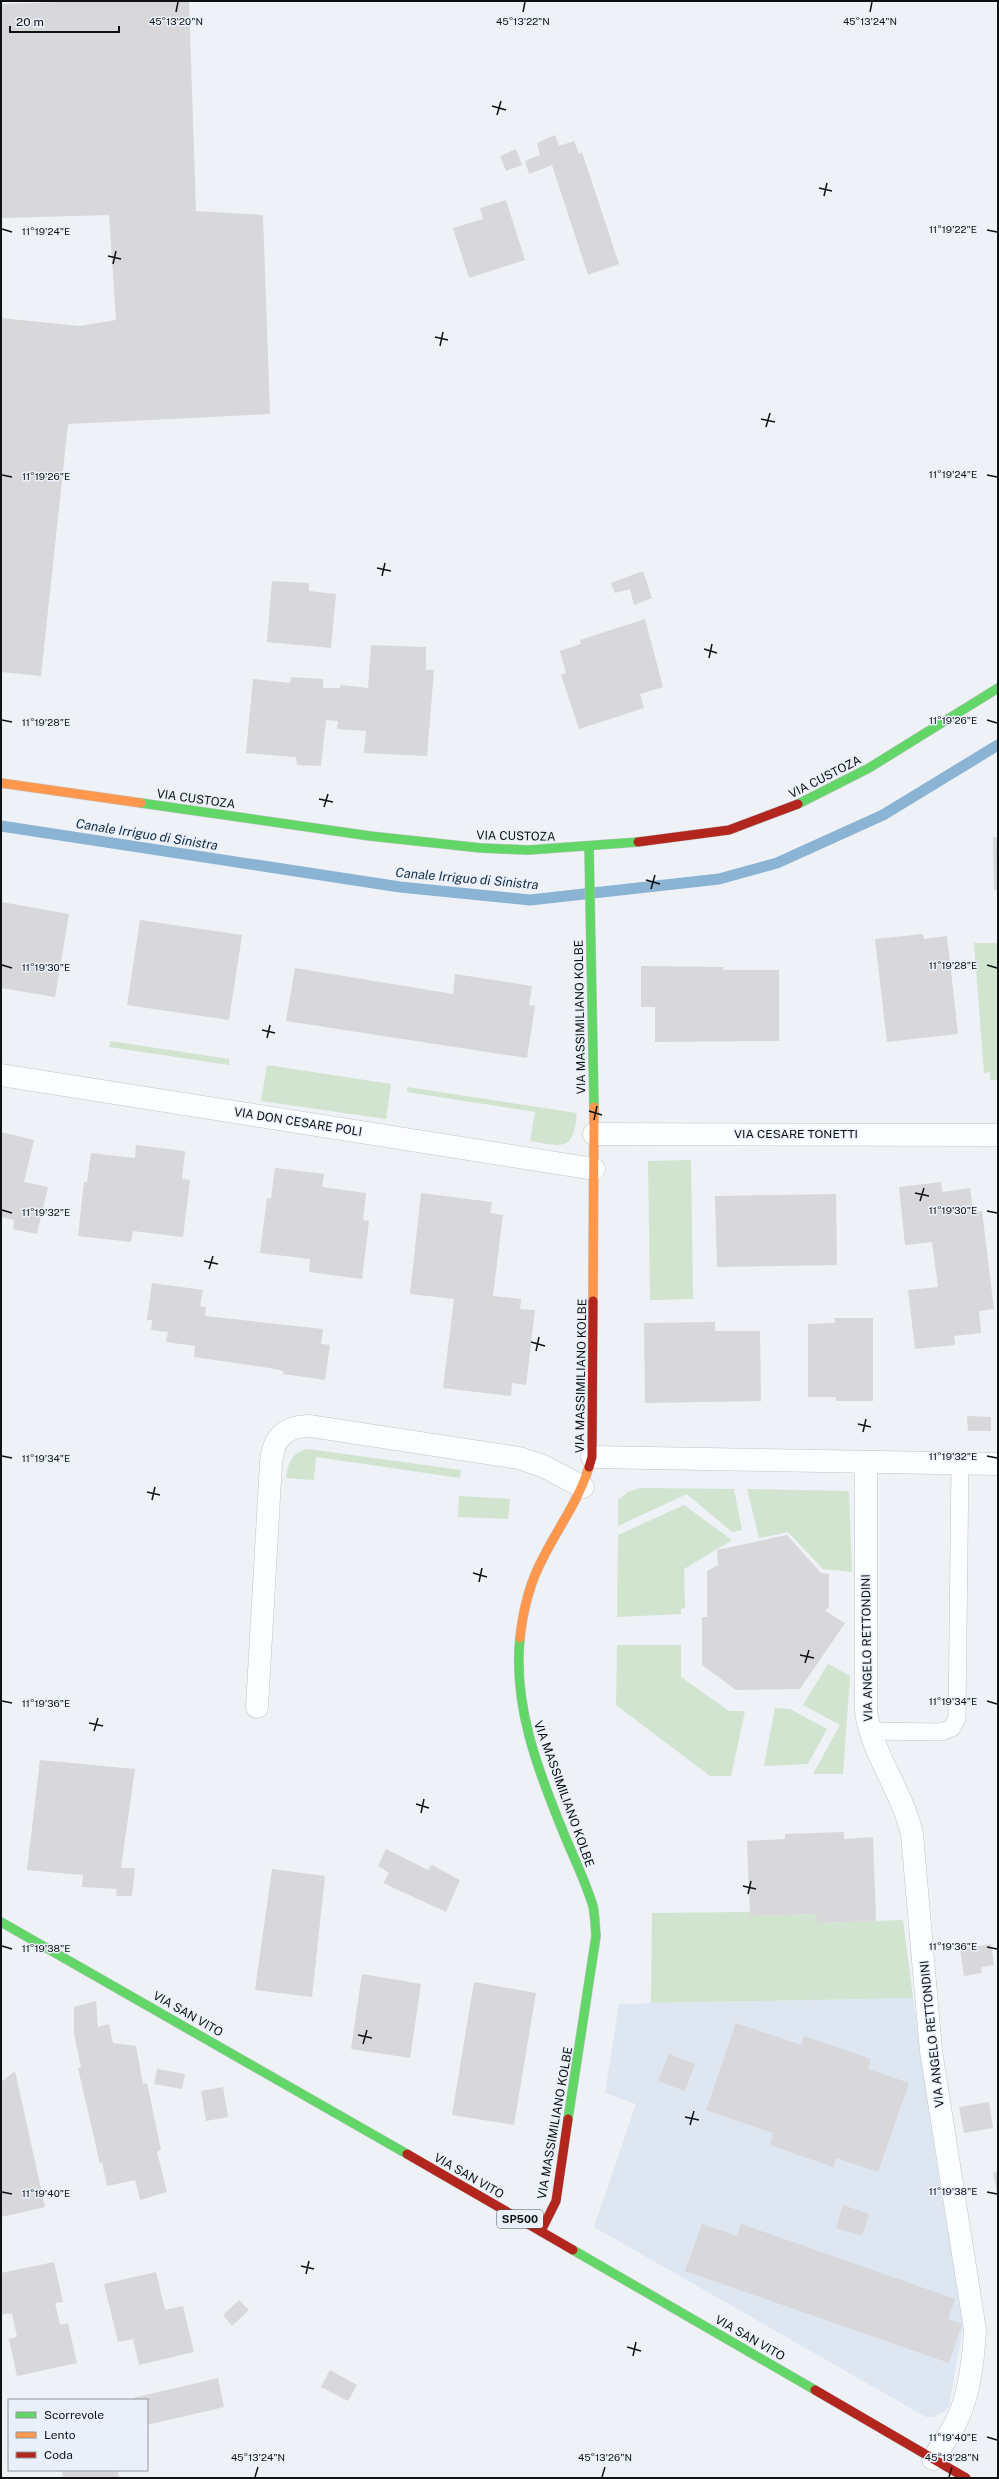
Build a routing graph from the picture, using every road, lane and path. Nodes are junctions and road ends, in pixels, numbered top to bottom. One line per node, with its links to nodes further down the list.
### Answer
1 (998, 688): 3 (street, VIA CUSTOZA)
2 (1, 783): 3 (street, VIA CUSTOZA)
3 (589, 846): 5 (street, VIA MASSIMILIANO KOLBE)
4 (1, 1075): 7 (street, VIA DON CESARE POLI)
5 (594, 1134): 6 (street, VIA CESARE TONETTI); 7 (street, VIA MASSIMILIANO KOLBE)
6 (998, 1135)
7 (594, 1169): 8 (street, VIA MASSIMILIANO KOLBE)
8 (592, 1457): 9 (street); 12 (street, VIA MASSIMILIANO KOLBE)
9 (866, 1462): 10 (street); 14 (street, VIA ANGELO RETTONDINI)
10 (960, 1463): 11 (street); 14 (lane)
11 (998, 1464)
12 (583, 1487): 13 (street); 16 (street, VIA MASSIMILIANO KOLBE)
13 (257, 1707)
14 (870, 1731): 17 (street, VIA ANGELO RETTONDINI)
15 (1, 1922): 16 (street, VIA SAN VITO / SP500)
16 (541, 2231): 17 (street, VIA SAN VITO / SP500)
17 (933, 2459): 18 (street, VIA SAN VITO / SP500)
18 (966, 2478)

